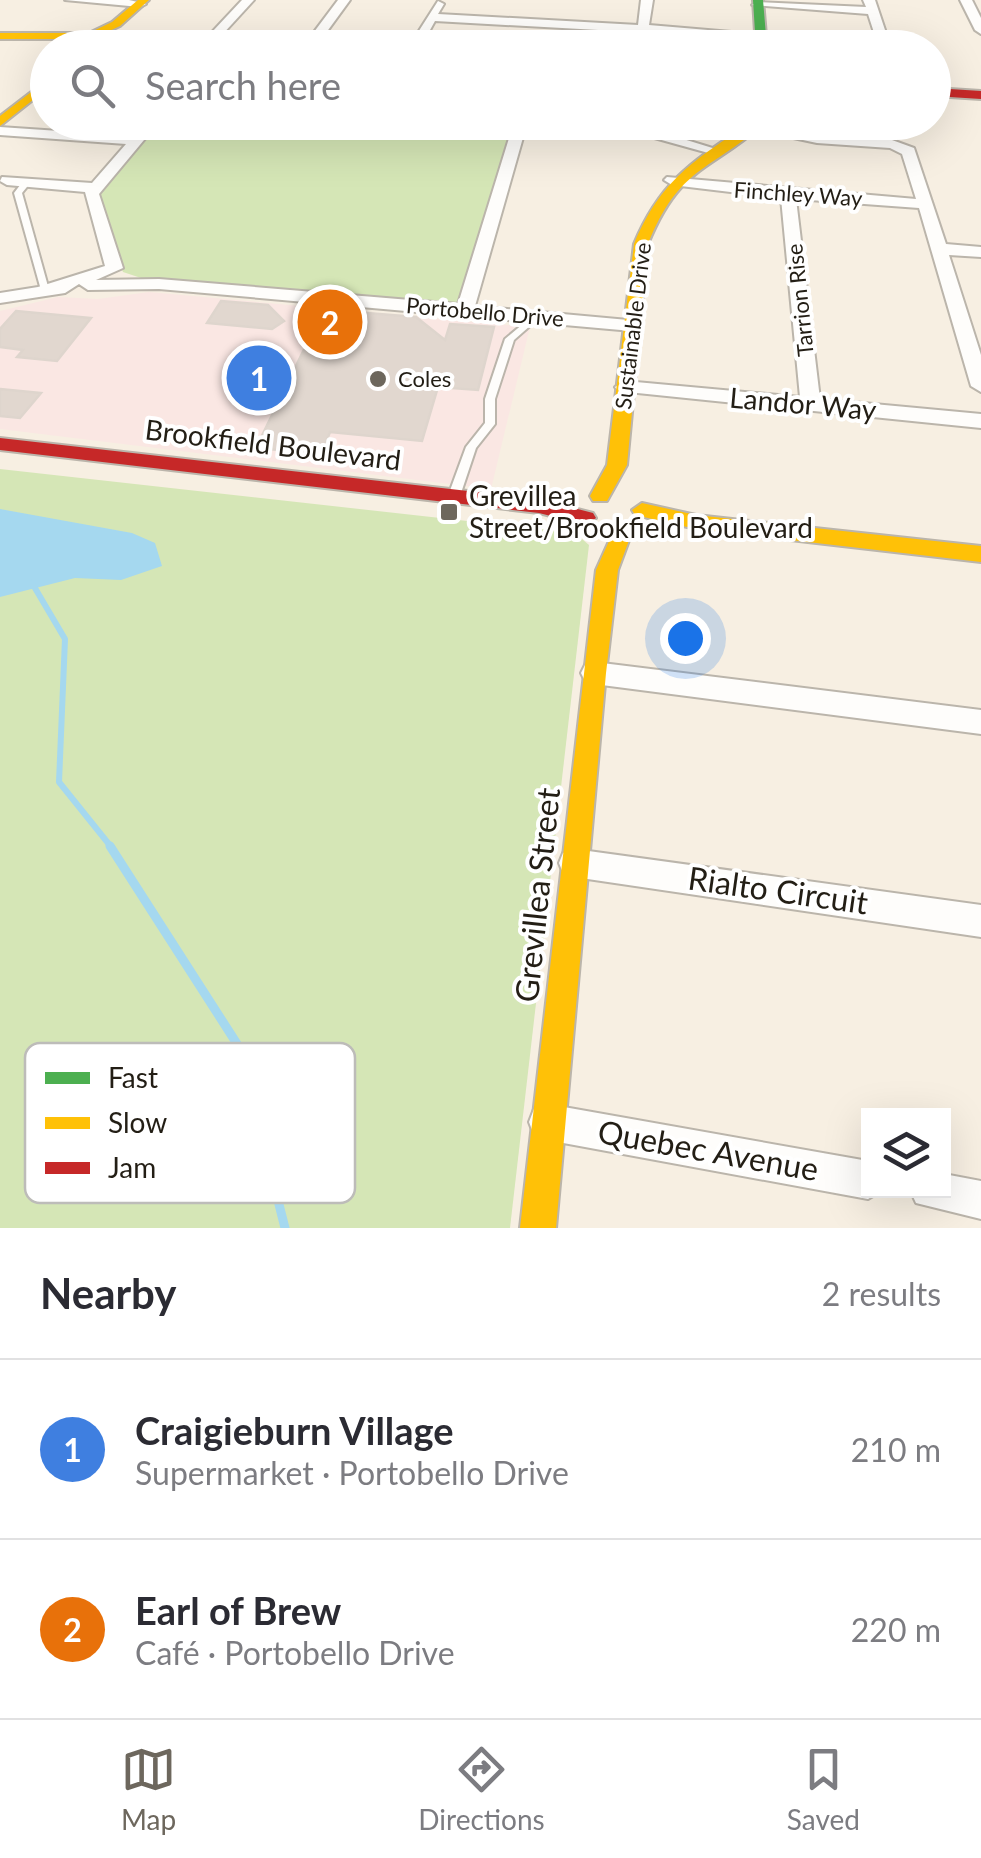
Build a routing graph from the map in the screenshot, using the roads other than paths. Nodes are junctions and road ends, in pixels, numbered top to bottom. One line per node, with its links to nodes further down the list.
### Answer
1 (70, 0): 7 (street)
2 (248, 0): 14 (street)
3 (344, 0): 15 (street)
4 (441, 0): 11 (street)
5 (647, 0): 12 (street)
6 (966, 0): 10 (street)
7 (142, 2): 13 (street)
8 (758, 2): 9 (street); 18 (street)
9 (871, 5): 19 (street)
10 (977, 16): 20 (street)
11 (431, 17): 12 (street); 16 (street)
12 (642, 28): 17 (street)
13 (108, 30)
14 (218, 30)
15 (322, 30)
16 (424, 30)
17 (660, 30)
18 (760, 30)
19 (879, 30)
20 (981, 30)
21 (0, 36): 22 (street)
22 (30, 38)
23 (951, 93): 24 (street)
24 (981, 95)
25 (30, 97): 26 (street)
26 (0, 122)
27 (0, 131): 28 (street)
28 (30, 133)
29 (136, 140): 38 (street)
30 (516, 140): 46 (street)
31 (678, 140): 34 (street)
32 (730, 140): 34 (street, Sustainable Drive)
33 (905, 140): 40 (street)
34 (712, 150): 36 (street, Sustainable Drive)
35 (4, 180): 37 (street)
36 (672, 180): 39 (street, Finchley Way); 48 (street, Sustainable Drive)
37 (26, 182): 38 (street); 44 (lane)
38 (94, 188): 43 (street)
39 (788, 194): 40 (street, Finchley Way); 51 (street, Tarrion Rise)
40 (925, 204): 41 (street)
41 (941, 249): 42 (street); 49 (street)
42 (981, 252)
43 (105, 276): 44 (street, Portobello Drive); 46 (street, Portobello Drive)
44 (46, 290): 45 (street, Portobello Drive)
45 (0, 298)
46 (465, 310): 47 (street, Portobello Drive)
47 (536, 316): 48 (street, Portobello Drive); 54 (lane)
48 (632, 325): 50 (street, Sustainable Drive)
49 (981, 386)
50 (625, 388): 51 (street, Landor Way); 55 (street, Sustainable Drive)
51 (812, 405): 52 (street, Landor Way)
52 (981, 421)
53 (0, 444): 54 (street, Brookfield Boulevard)
54 (454, 496): 55 (street, Brookfield Boulevard)
55 (614, 515): 56 (street, Brookfield Boulevard); 57 (street, Grevillea Street)
56 (981, 554)
57 (594, 673): 58 (street); 59 (street, Grevillea Street)
58 (981, 722)
59 (574, 863): 60 (street, Rialto Circuit); 61 (street, Grevillea Street)
60 (981, 921)
61 (547, 1122): 62 (street, Quebec Avenue); 65 (street, Grevillea Street)
62 (861, 1179)
63 (951, 1194): 64 (street)
64 (981, 1200)
65 (538, 1228)

